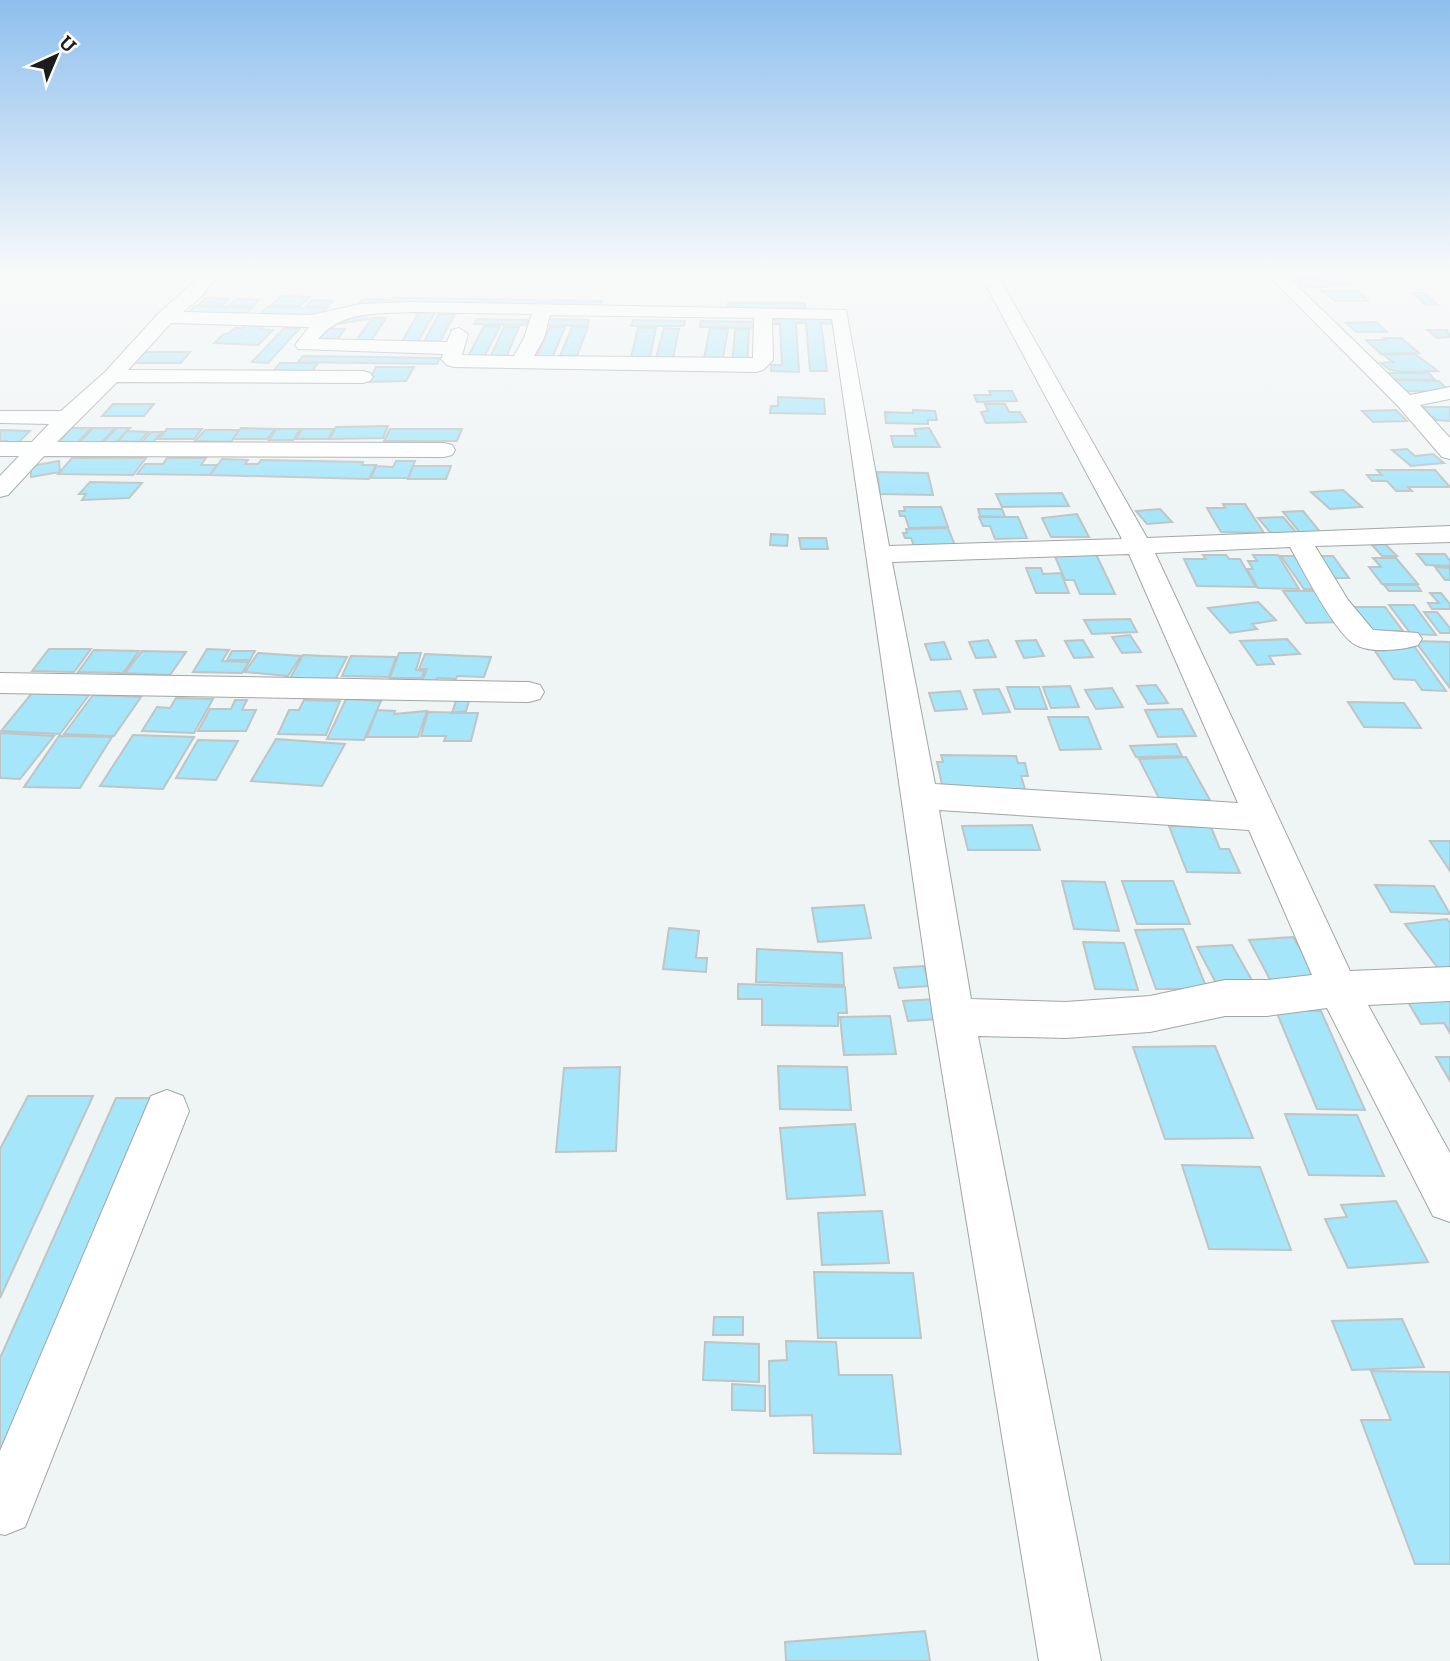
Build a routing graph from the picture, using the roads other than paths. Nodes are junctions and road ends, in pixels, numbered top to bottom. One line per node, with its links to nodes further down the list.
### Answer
1 (134, 352): 13 (street)
2 (452, 352): 10 (street)
3 (527, 352): 10 (street)
4 (605, 352): 11 (street)
5 (686, 352): 12 (street)
6 (763, 352): 12 (street)
7 (846, 352): 27 (street)
8 (1031, 352): 26 (street)
9 (1354, 352): 16 (street)
10 (522, 362): 11 (street)
11 (601, 365): 12 (street)
12 (681, 366)
13 (112, 376): 14 (street); 18 (street)
14 (363, 377)
15 (1450, 393): 16 (street)
16 (1405, 402): 22 (street)
17 (0, 418): 18 (street)
18 (66, 418): 20 (street)
19 (0, 449): 20 (street)
20 (39, 450): 21 (street); 23 (street)
21 (444, 450)
22 (1450, 452)
23 (0, 490)
24 (1450, 534): 25 (street)
25 (1299, 540): 26 (street); 28 (street)
26 (1138, 544): 27 (street); 32 (street)
27 (877, 554): 31 (street)
28 (1408, 639)
29 (0, 683): 30 (street)
30 (528, 692)
31 (920, 796): 32 (street); 35 (street)
32 (1261, 818): 34 (street)
33 (1450, 984): 34 (street)
34 (1338, 989): 35 (street); 37 (street)
35 (954, 1017): 39 (street)
36 (167, 1111): 38 (street)
37 (1450, 1199)
38 (0, 1507)
39 (1070, 1661)

